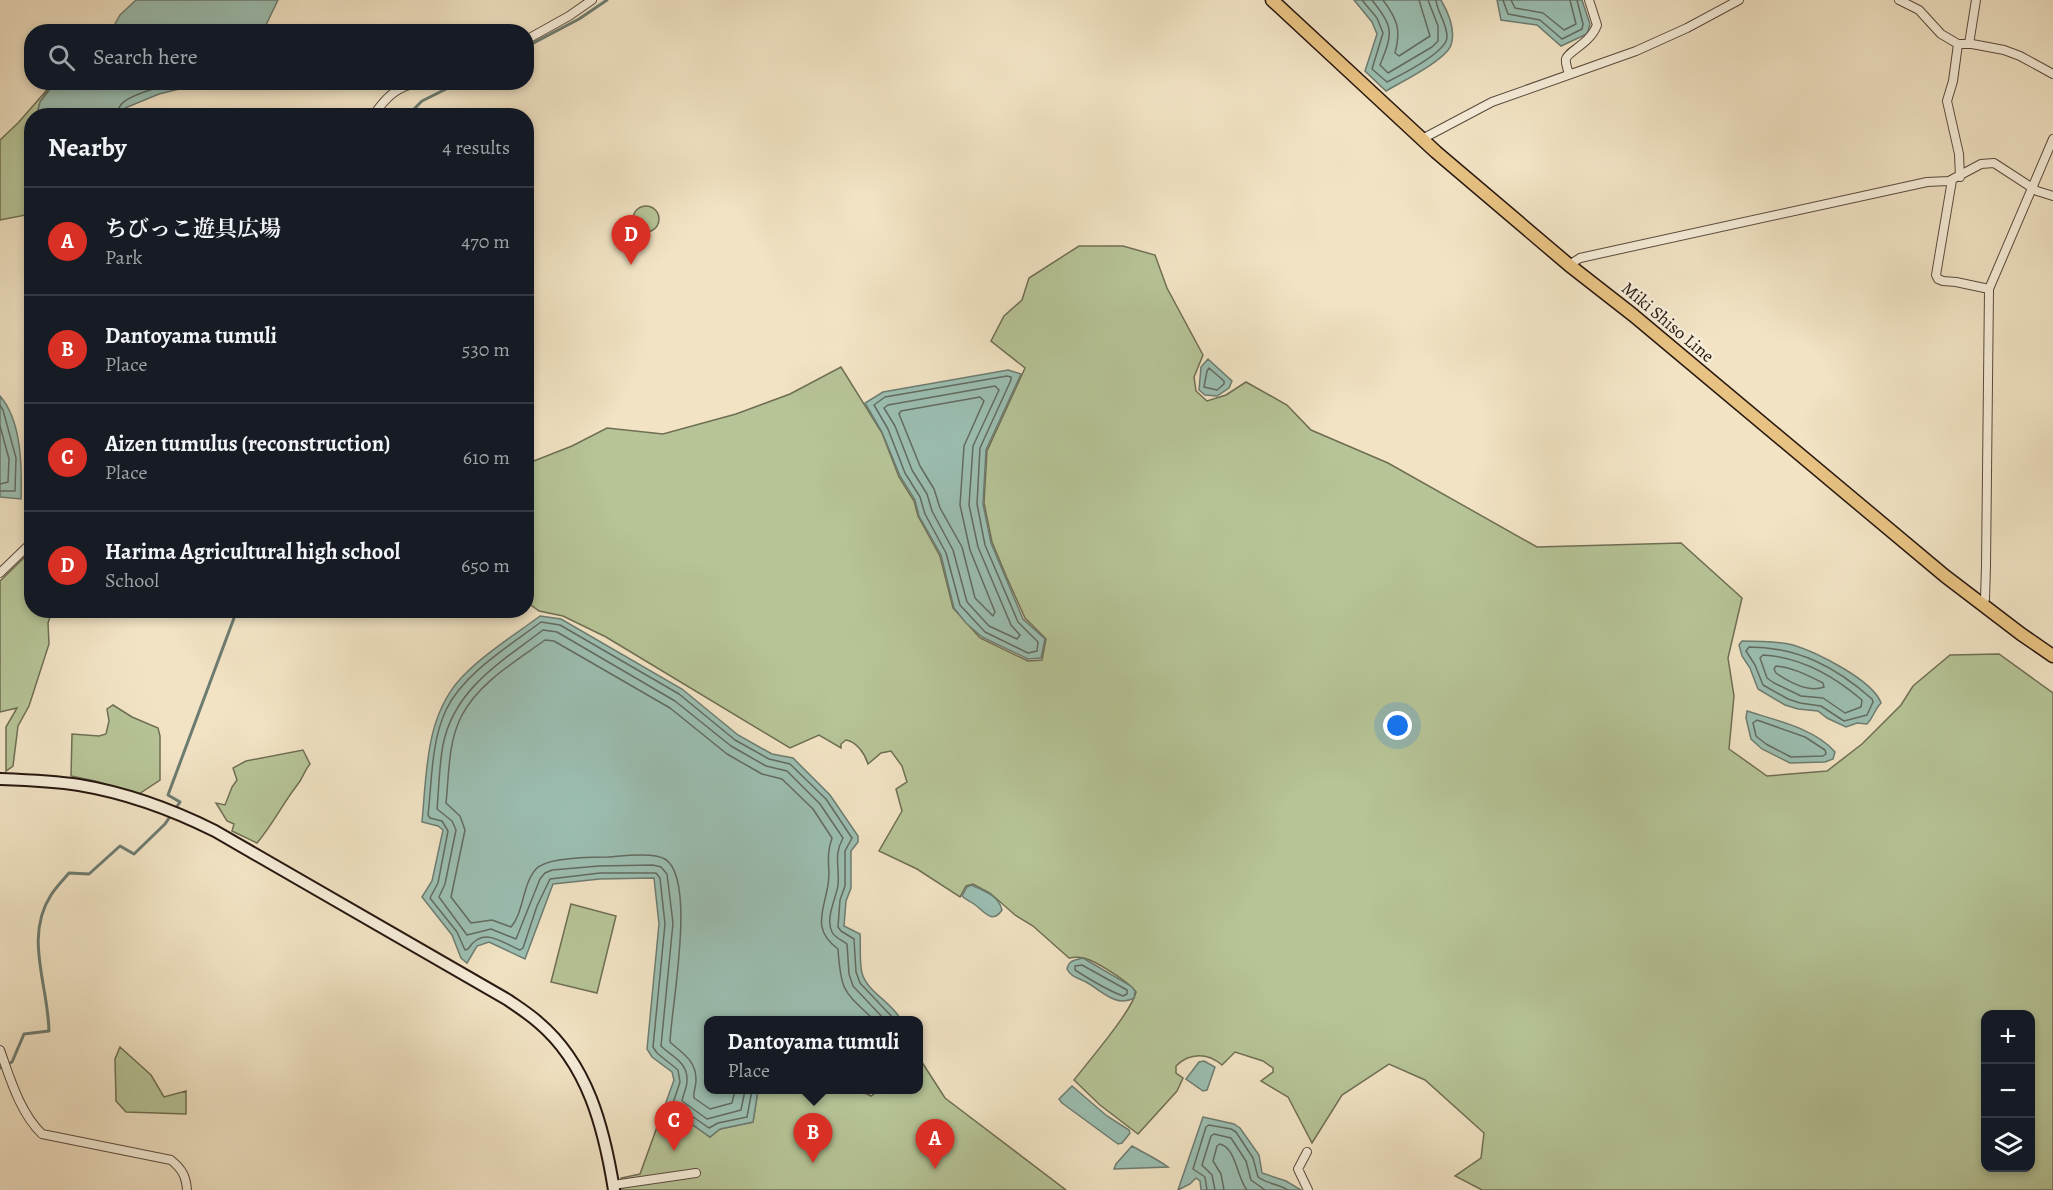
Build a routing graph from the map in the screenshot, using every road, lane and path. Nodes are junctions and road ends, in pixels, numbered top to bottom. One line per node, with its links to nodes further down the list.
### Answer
1 (592, 0): 9 (street)
2 (1272, 0): 16 (main road, Miki Shiso Line)
3 (1589, 0): 12 (street)
4 (1739, 0): 12 (street)
5 (1899, 0): 8 (street)
6 (1919, 0): 8 (street)
7 (1976, 0): 11 (street)
8 (1914, 8): 10 (street)
9 (534, 36)
10 (1958, 44): 11 (street); 18 (street)
11 (1969, 44): 13 (street)
12 (1569, 74): 16 (street)
13 (2053, 74)
14 (396, 90): 15 (street)
15 (379, 108)
16 (1422, 139): 21 (main road, Miki Shiso Line)
17 (2053, 139): 19 (street)
18 (1956, 179): 19 (street); 21 (street); 22 (street)
19 (2032, 187): 20 (street); 22 (street)
20 (2053, 196)
21 (1569, 265): 25 (main road, Miki Shiso Line)
22 (1989, 289): 25 (street)
23 (24, 550): 24 (street)
24 (0, 573)
25 (1981, 604): 26 (main road, Miki Shiso Line)
26 (2053, 656)
27 (0, 779): 31 (street)
28 (0, 1050): 32 (street)
29 (1307, 1152): 33 (street)
30 (696, 1173): 31 (street)
31 (613, 1187)
32 (187, 1190)
33 (1308, 1190)

